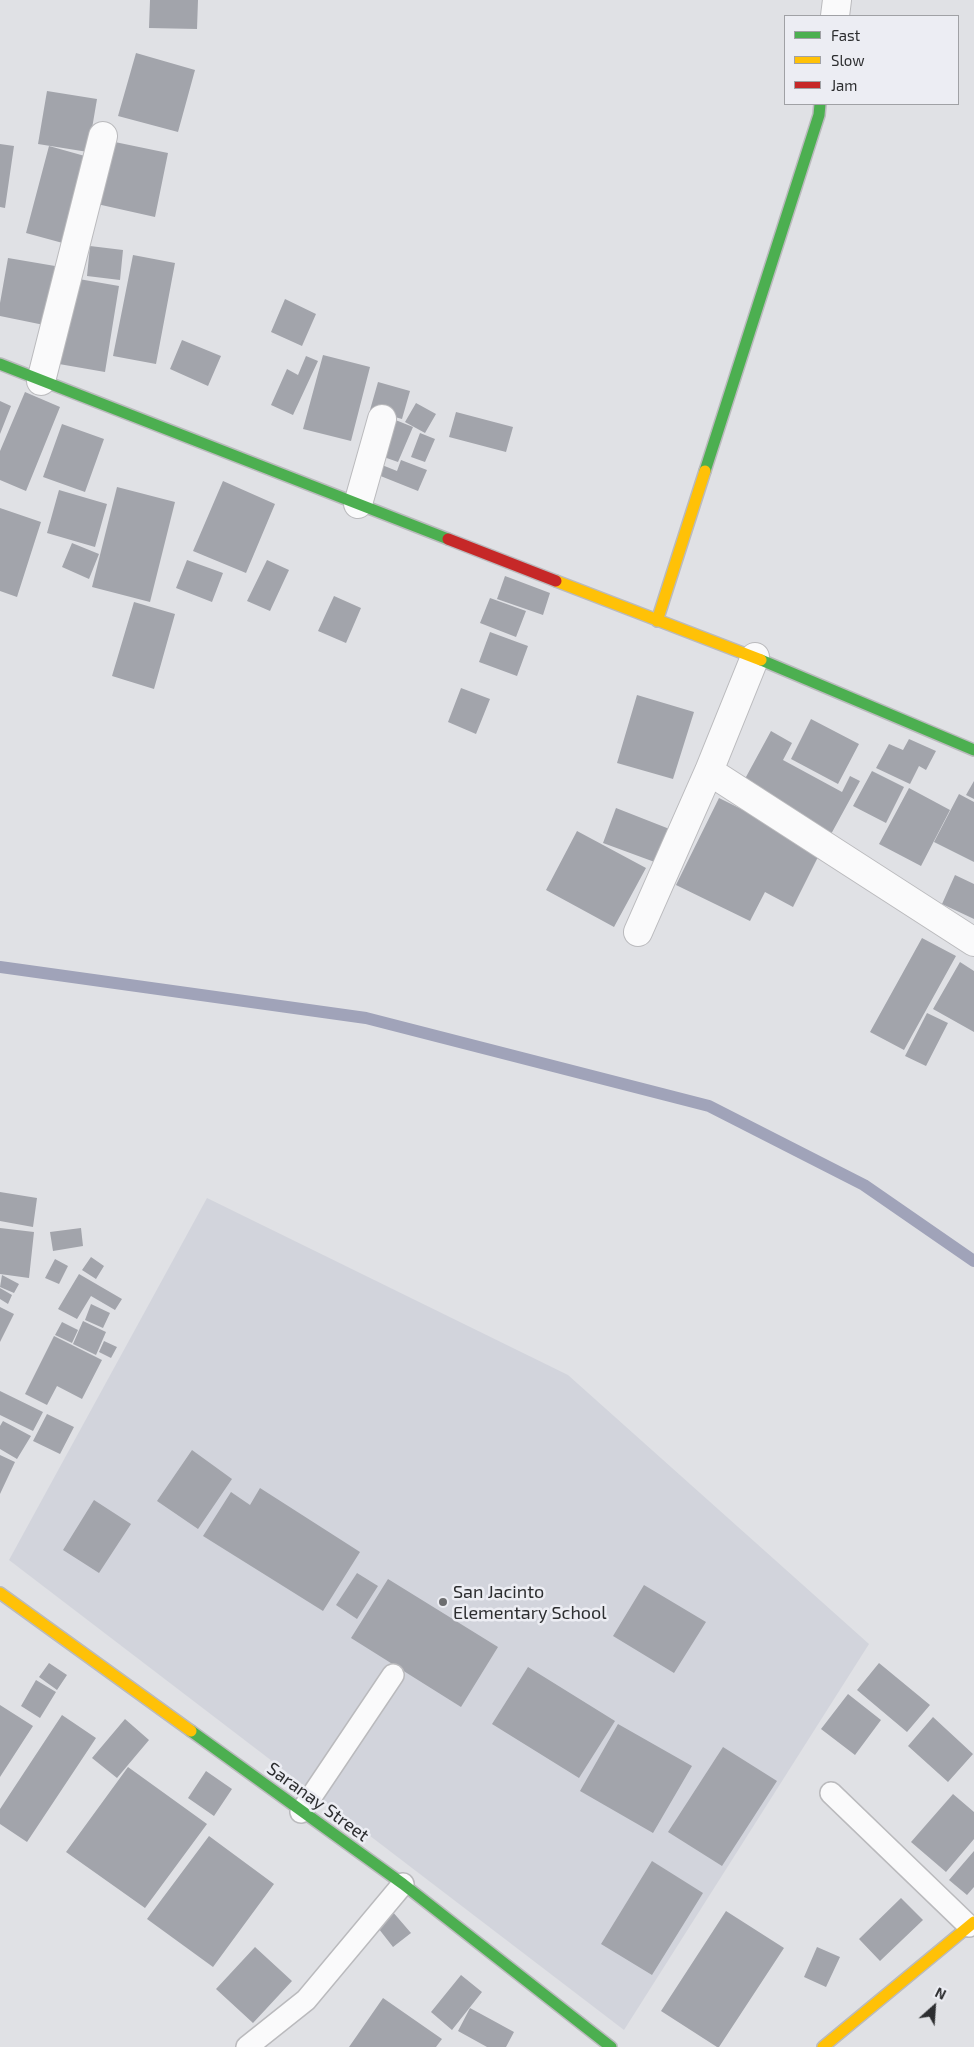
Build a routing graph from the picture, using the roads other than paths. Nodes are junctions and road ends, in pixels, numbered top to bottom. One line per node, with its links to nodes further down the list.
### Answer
1 (837, 0): 2 (street)
2 (835, 15)
3 (820, 105): 9 (street)
4 (103, 136): 6 (street)
5 (0, 364): 6 (street)
6 (41, 381): 8 (street)
7 (382, 419): 8 (street)
8 (358, 504): 9 (street)
9 (657, 621): 10 (street)
10 (754, 658): 11 (street); 12 (street)
11 (974, 750)
12 (709, 771): 13 (street); 14 (street)
13 (638, 932)
14 (974, 942)
15 (0, 1593): 18 (street, Saranay Street)
16 (393, 1675): 18 (lane)
17 (831, 1794): 20 (lane)
18 (301, 1812): 19 (street, Saranay Street)
19 (402, 1884): 21 (lane); 22 (street, Saranay Street)
20 (972, 1924): 23 (street)
21 (247, 2047)
22 (611, 2047)
23 (824, 2047)

